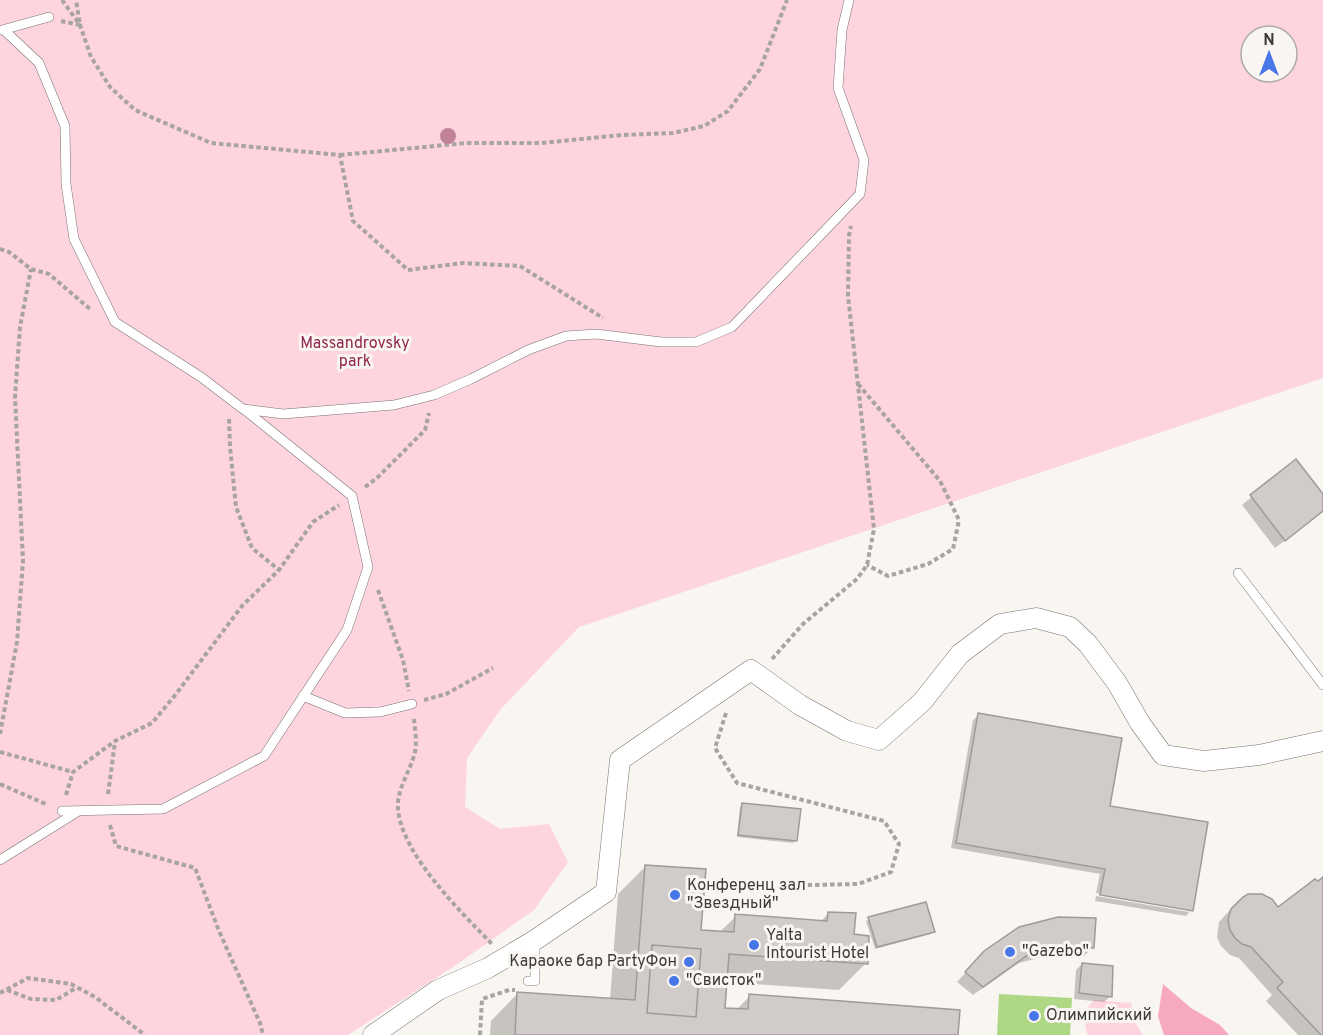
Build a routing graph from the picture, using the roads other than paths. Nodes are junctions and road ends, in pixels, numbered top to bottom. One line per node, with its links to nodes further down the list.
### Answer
1 (849, 0): 4 (lane)
2 (49, 18): 3 (lane)
3 (3, 30): 4 (lane)
4 (243, 409): 7 (lane)
5 (1238, 573): 6 (lane)
6 (1323, 685)
7 (303, 696): 8 (lane); 11 (lane)
8 (412, 704)
9 (1323, 741): 13 (street)
10 (62, 811): 11 (lane)
11 (79, 811): 12 (lane)
12 (0, 860)
13 (535, 940): 14 (lane); 15 (street)
14 (528, 981)
15 (373, 1035)

